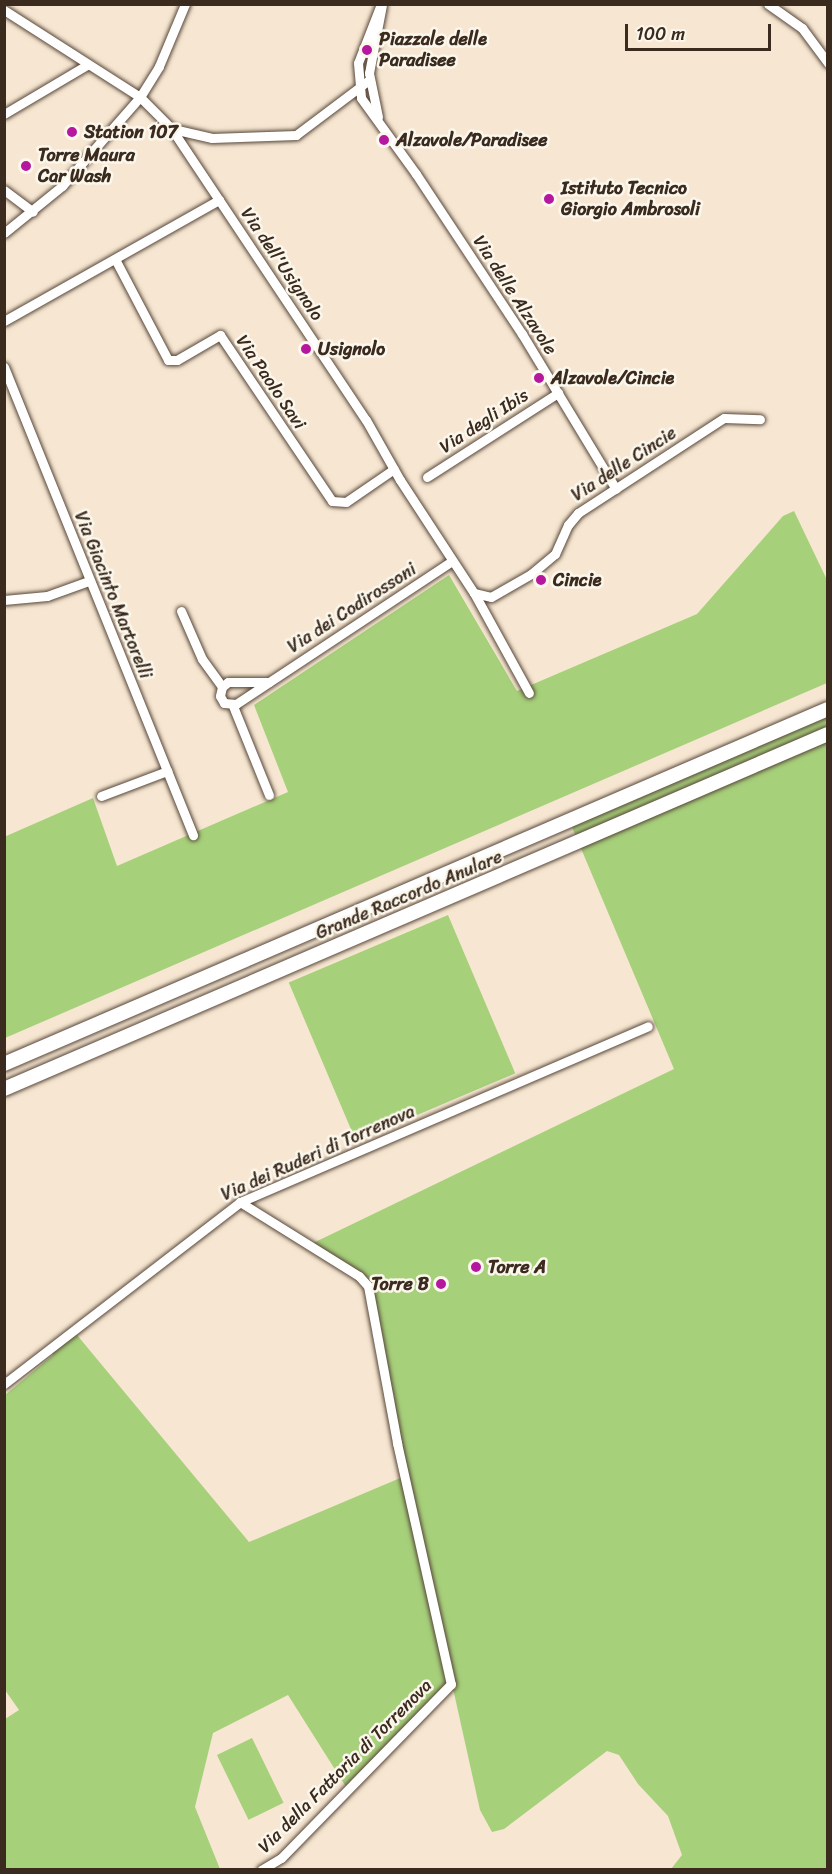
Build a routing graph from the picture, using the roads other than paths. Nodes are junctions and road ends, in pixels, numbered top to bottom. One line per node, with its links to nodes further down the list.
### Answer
1 (185, 4): 9 (street)
2 (382, 4): 7 (street); 8 (street)
3 (768, 4): 5 (street)
4 (4, 10): 6 (street, Via dell'Usignolo)
5 (828, 63)
6 (87, 65): 9 (street, Via dell'Usignolo); 10 (street)
7 (369, 80): 8 (street); 11 (street)
8 (358, 87): 11 (street); 12 (street)
9 (140, 97): 12 (street, Via dell'Usignolo); 15 (street)
10 (4, 114)
11 (381, 122): 20 (street, Via delle Alzavole)
12 (172, 129): 14 (street, Via dell'Usignolo)
13 (4, 190): 15 (street)
14 (219, 200): 17 (street); 22 (street, Via dell'Usignolo)
15 (33, 212): 16 (street)
16 (4, 233)
17 (115, 259): 18 (street); 22 (street, Via Paolo Savi)
18 (4, 321)
19 (4, 367): 26 (street, Via Giacinto Martorelli)
20 (558, 393): 23 (street, Via degli Ibis); 24 (street, Via delle Alzavole)
21 (760, 418): 24 (street, Via delle Cincie)
22 (394, 470): 25 (street, Via dell'Usignolo)
23 (427, 477)
24 (616, 489): 27 (street, Via delle Cincie)
25 (452, 561): 27 (street, Via dell'Usignolo); 30 (street, Via dei Codirossoni)
26 (88, 581): 28 (street); 36 (street, Via Giacinto Martorelli)
27 (474, 593): 32 (street)
28 (4, 600)
29 (181, 611): 31 (street)
30 (269, 682): 31 (street); 33 (street, Via dei Codirossoni)
31 (222, 687): 33 (street)
32 (530, 693)
33 (232, 706): 37 (street)
34 (828, 709): 41 (highway, Grande Raccordo Anulare)
35 (828, 734): 42 (highway, Grande Raccordo Anulare)
36 (167, 771): 38 (street); 39 (street, Via Giacinto Martorelli)
37 (269, 795)
38 (101, 796)
39 (193, 835)
40 (648, 1026): 43 (street, Via dei Ruderi di Torrenova)
41 (4, 1064)
42 (4, 1089)
43 (240, 1202): 44 (street, Via dei Ruderi di Torrenova); 45 (street, Via della Fattoria di Torrenova)
44 (4, 1384)
45 (261, 1869)

